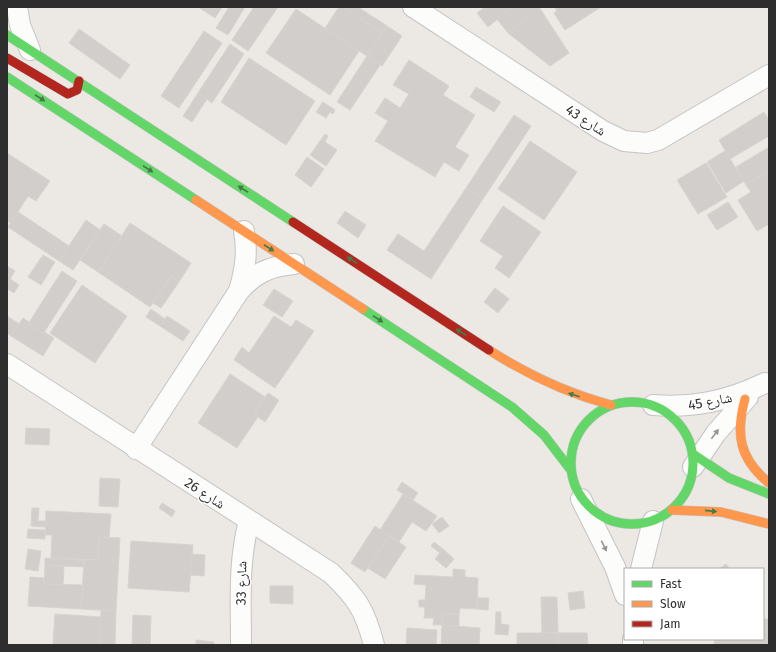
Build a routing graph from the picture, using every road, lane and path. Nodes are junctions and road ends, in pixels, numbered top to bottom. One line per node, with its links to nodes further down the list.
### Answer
1 (17, 7): 4 (street)
2 (416, 8): 6 (street, شارع 43)
3 (7, 35): 4 (street)
4 (30, 50): 8 (street)
5 (7, 58): 8 (street)
6 (769, 76)
7 (7, 77): 9 (street, one-way to 9)
8 (79, 81): 15 (street, one-way to 8)
9 (244, 232): 10 (street, one-way to 10); 11 (street)
10 (294, 264): 11 (street); 19 (street, one-way to 19)
11 (239, 291): 17 (street)
12 (7, 364): 17 (street, شارع 26)
13 (767, 382): 14 (street, شارع 45); 16 (street, شارع 45)
14 (746, 400): 18 (street, شارع 45, one-way to 14); 20 (street)
15 (611, 405): 16 (street); 19 (street)
16 (653, 405): 18 (street)
17 (136, 449): 24 (street, شارع 26)
18 (695, 460): 21 (street); 23 (street)
19 (570, 469): 22 (street)
20 (769, 483)
21 (769, 494)
22 (581, 498): 25 (street); 28 (street, one-way to 28)
23 (672, 510): 25 (street); 26 (street, one-way to 26)
24 (249, 521): 29 (street, شارع 33); 30 (street, شارع 26)
25 (653, 521): 27 (street)
26 (769, 524)
27 (641, 568)
28 (624, 592)
29 (241, 645)
30 (374, 645)

